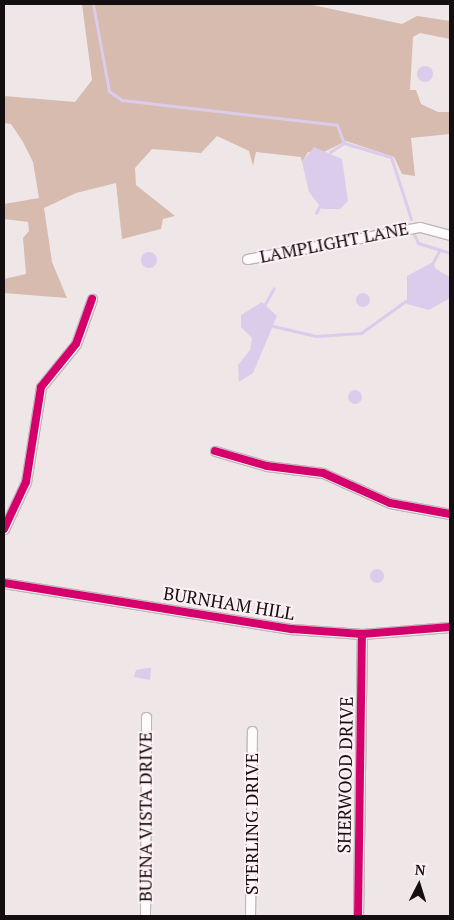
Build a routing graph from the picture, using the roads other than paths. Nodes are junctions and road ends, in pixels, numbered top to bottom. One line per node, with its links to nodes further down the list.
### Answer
1 (450, 235): 2 (street, LAMPLIGHT LANE)
2 (247, 259)
3 (92, 299): 6 (street)
4 (215, 451): 5 (street)
5 (450, 514)
6 (4, 529)
7 (4, 582): 9 (street, BURNHAM HILL)
8 (450, 627): 9 (street, BURNHAM HILL)
9 (362, 634): 14 (street, SHERWOOD DRIVE)
10 (146, 717): 12 (street, BUENA VISTA DRIVE)
11 (252, 731): 13 (street, STERLING DRIVE)
12 (147, 916)
13 (250, 916)
14 (358, 916)

